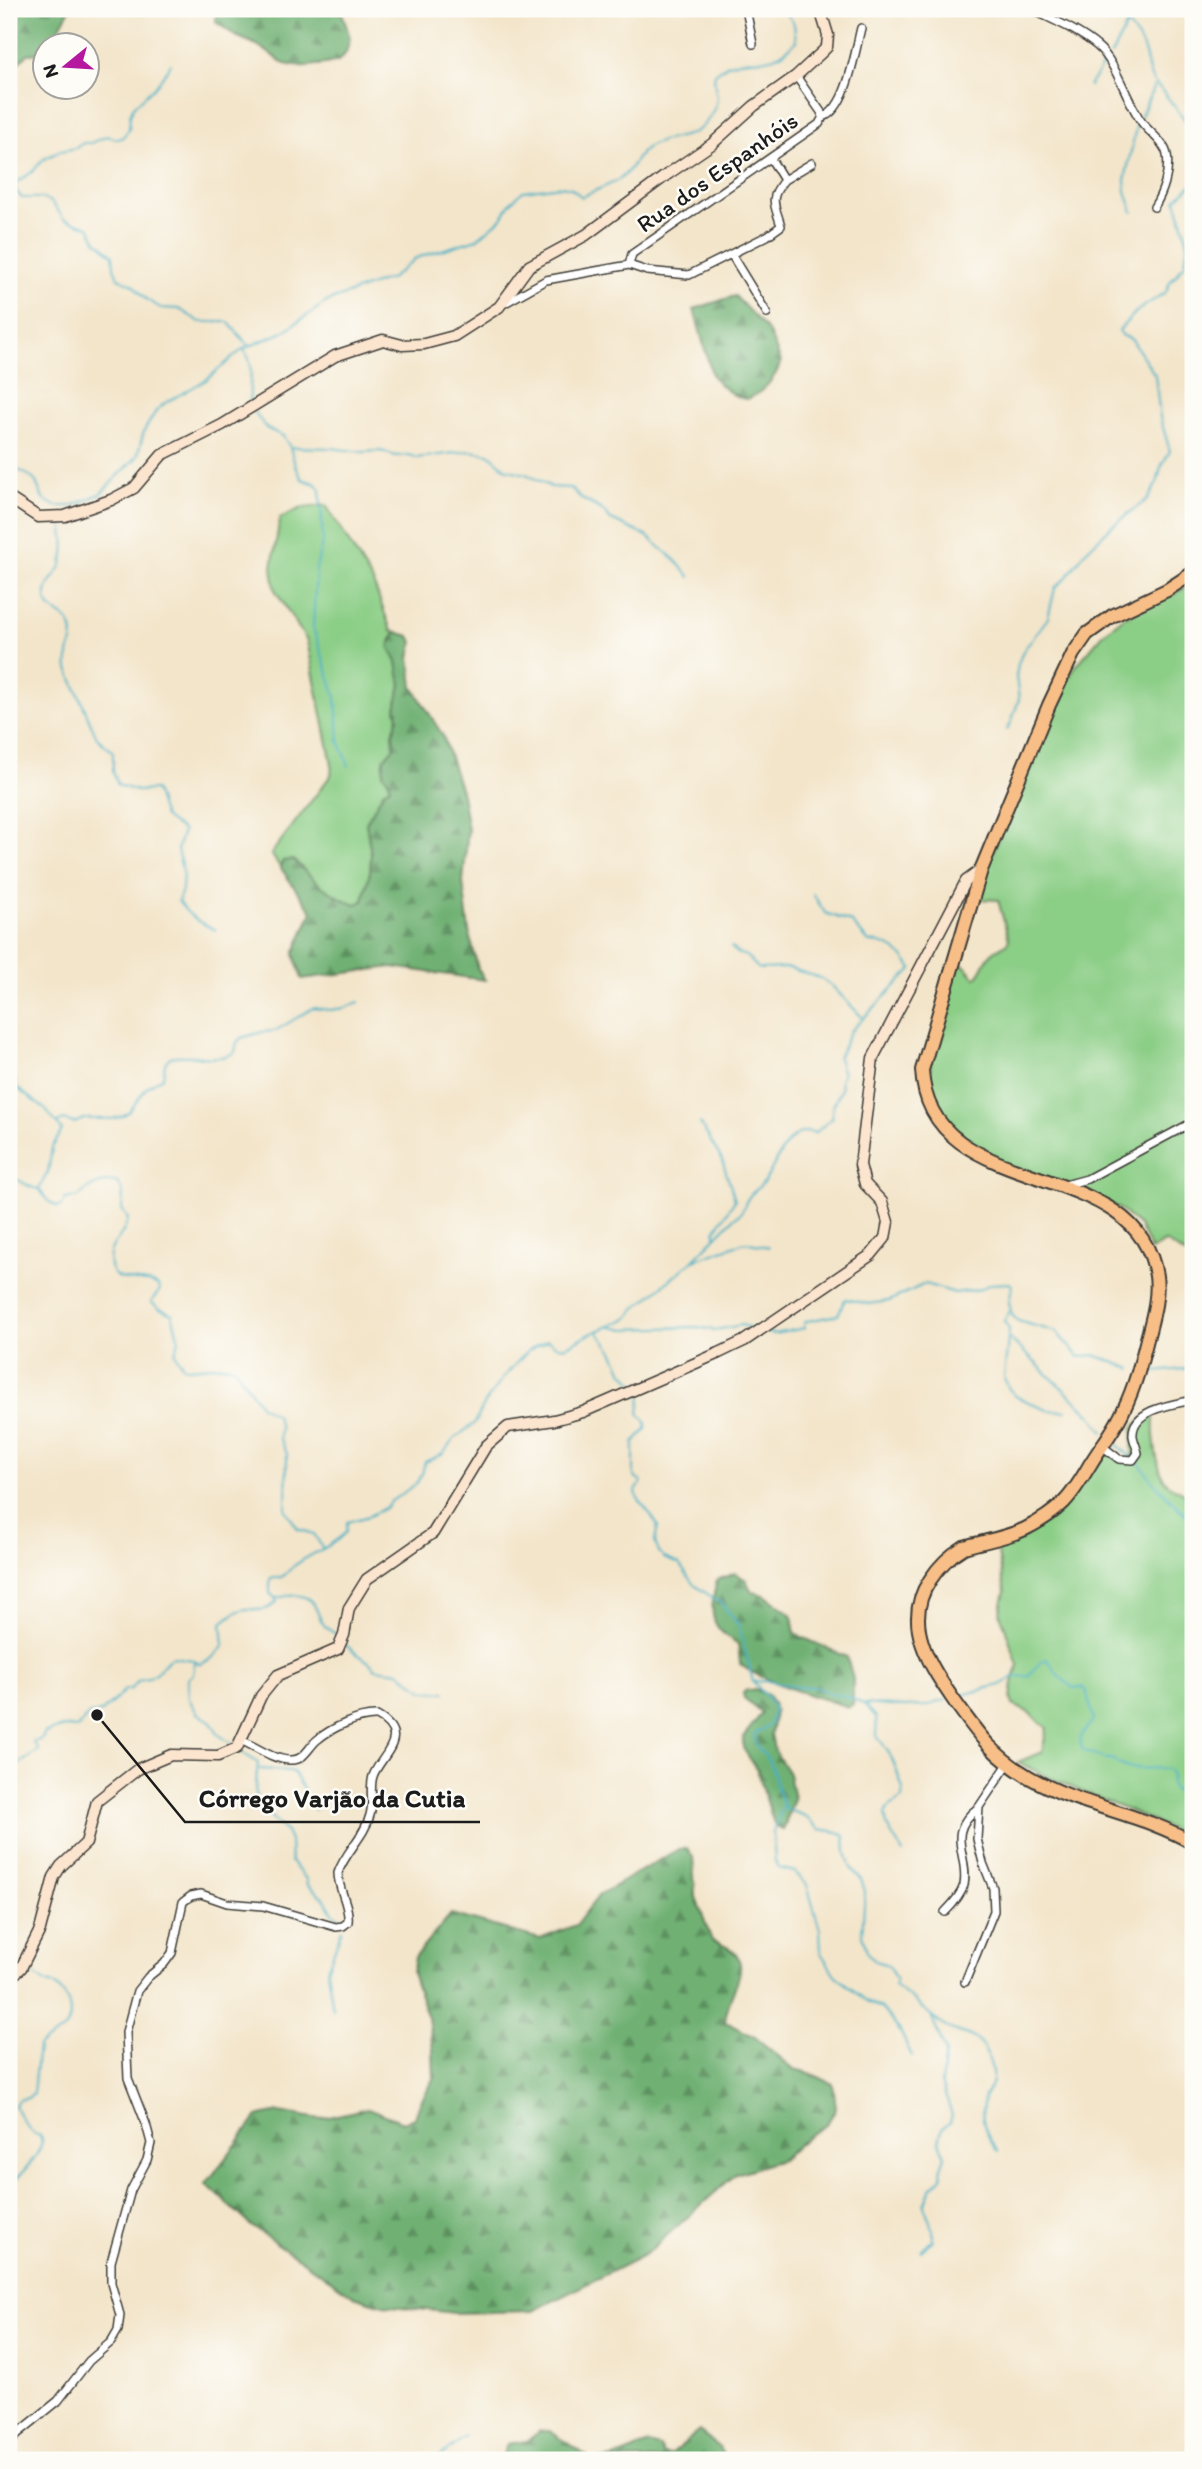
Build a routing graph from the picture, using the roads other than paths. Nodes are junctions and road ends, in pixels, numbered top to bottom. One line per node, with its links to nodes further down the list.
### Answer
1 (746, 9): 5 (street)
2 (820, 9): 6 (street)
3 (1031, 9): 11 (street)
4 (861, 28): 7 (street)
5 (752, 44)
6 (796, 76): 7 (street, Rua dos Espanhóis); 14 (street)
7 (823, 117): 8 (street, Rua dos Espanhóis)
8 (771, 159): 10 (street); 13 (street, Rua dos Espanhóis)
9 (812, 163): 10 (street)
10 (784, 180): 12 (street)
11 (1154, 207)
12 (731, 254): 13 (street); 15 (street)
13 (629, 265): 14 (street)
14 (499, 307): 16 (street)
15 (767, 313)
16 (9, 498)
17 (1193, 573): 18 (highway)
18 (981, 870): 20 (highway); 23 (street)
19 (1193, 1122): 20 (street)
20 (1061, 1187): 22 (highway)
21 (1193, 1400): 22 (street)
22 (1102, 1446): 24 (highway)
23 (241, 1740): 28 (street); 30 (street)
24 (1008, 1764): 25 (street); 26 (highway)
25 (979, 1807): 27 (street); 29 (street)
26 (1193, 1843)
27 (945, 1912)
28 (9, 1979)
29 (965, 1982)
30 (9, 2446)

